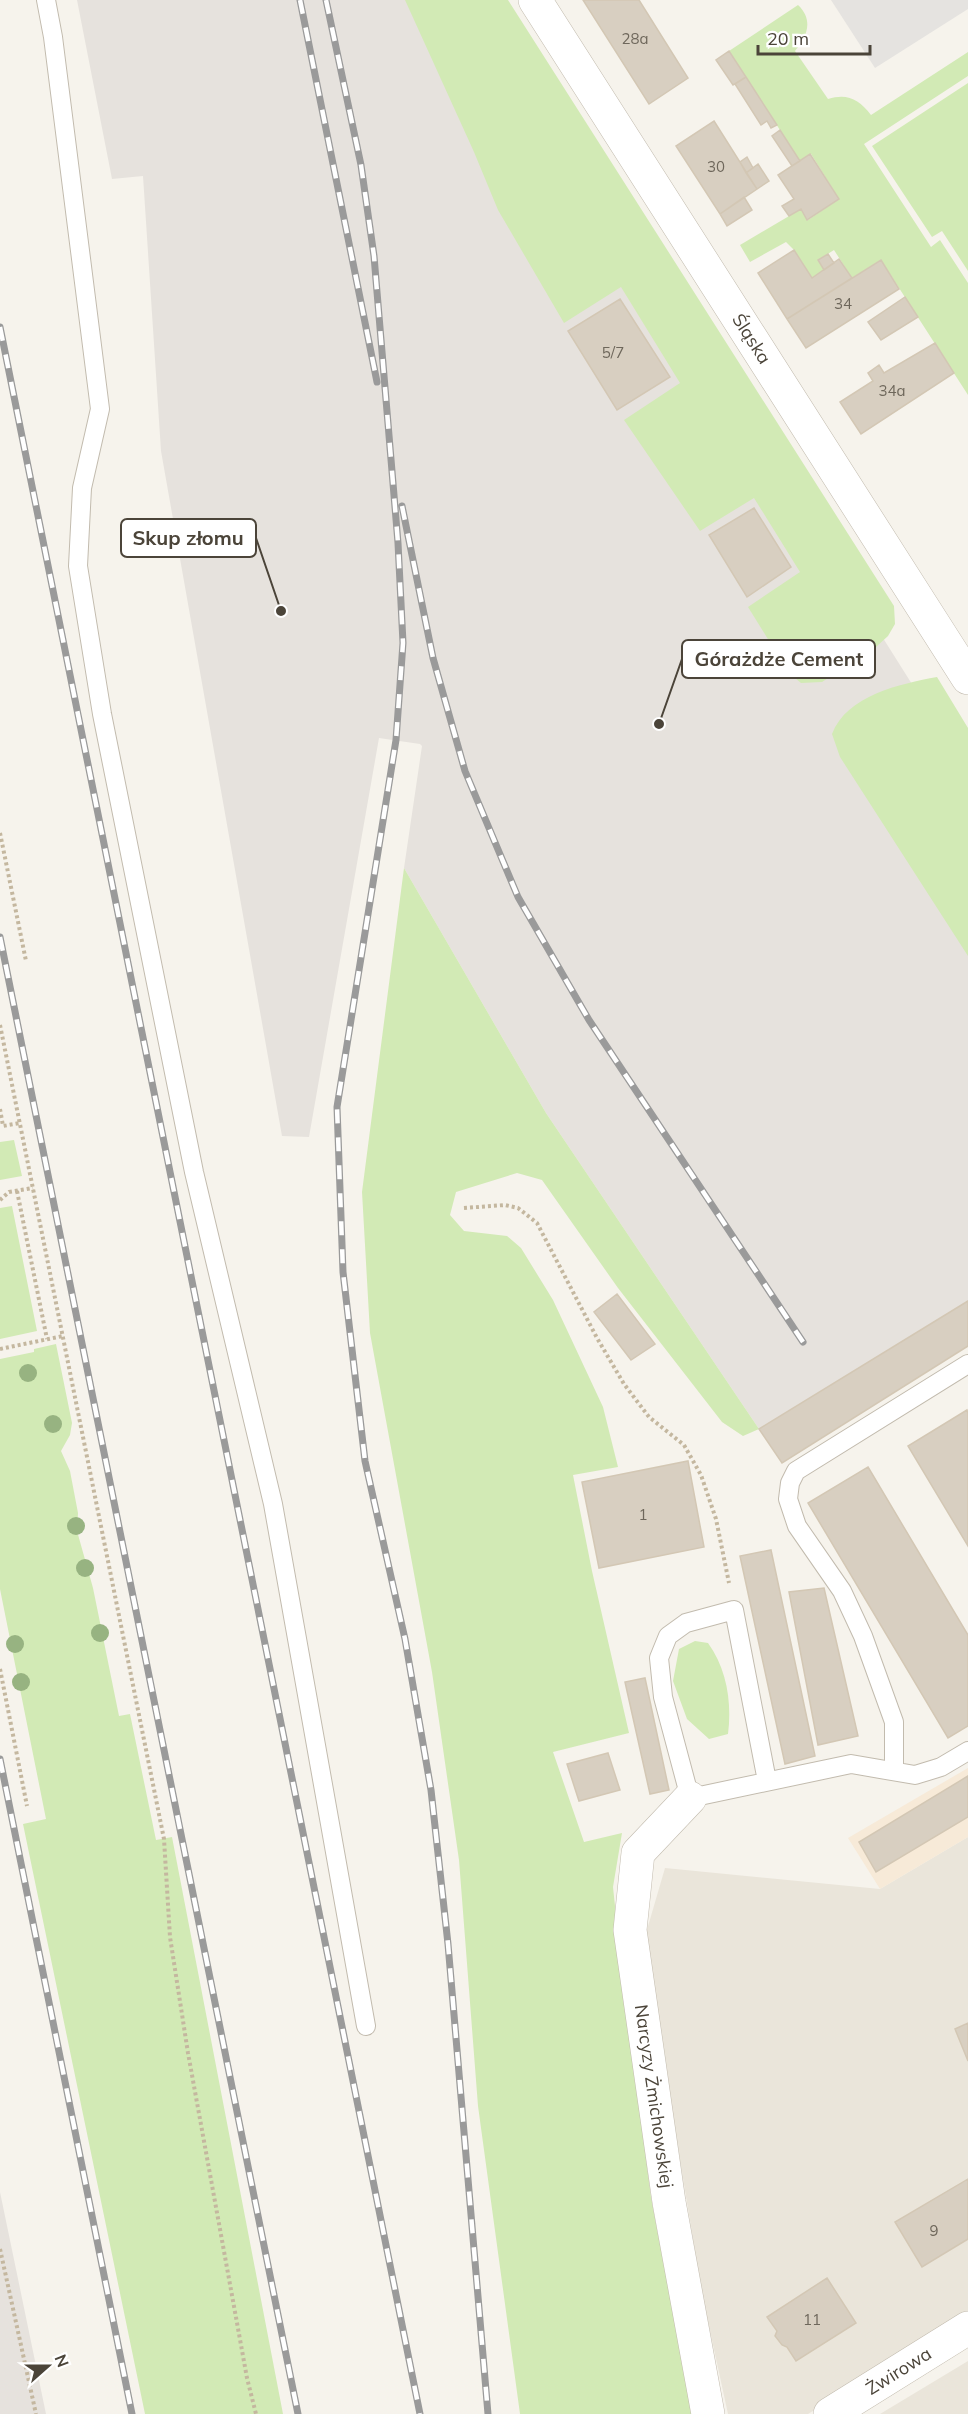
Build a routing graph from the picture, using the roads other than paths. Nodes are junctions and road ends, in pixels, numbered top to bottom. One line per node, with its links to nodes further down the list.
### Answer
1 (46, 0): 9 (lane)
2 (535, 0): 3 (street, Śląska)
3 (968, 678)
4 (968, 1364): 6 (lane)
5 (968, 1751): 6 (lane)
6 (894, 1771): 7 (lane)
7 (767, 1781): 8 (lane); 8 (lane)
8 (690, 1798): 11 (street, Narcyzy Żmichowskiej)
9 (366, 2026)
10 (968, 2328): 12 (street, Żwirowa)
11 (708, 2414)
12 (830, 2414)

